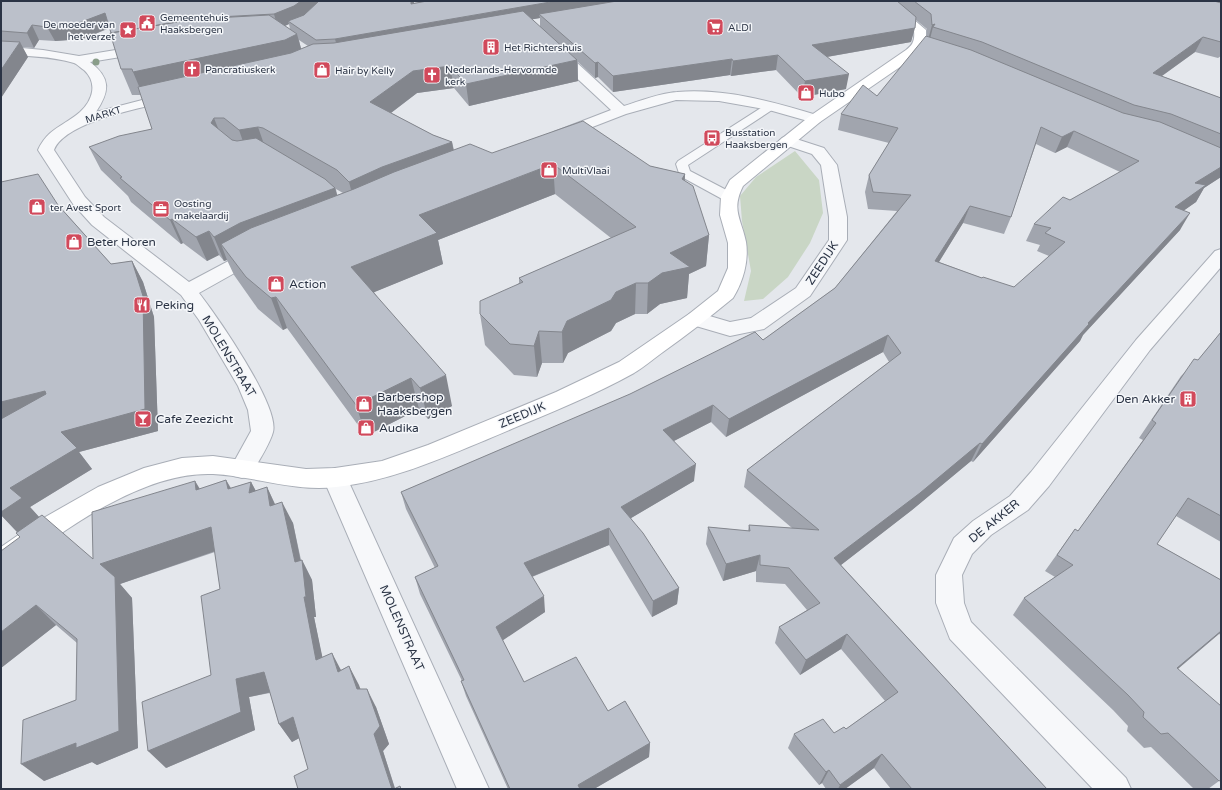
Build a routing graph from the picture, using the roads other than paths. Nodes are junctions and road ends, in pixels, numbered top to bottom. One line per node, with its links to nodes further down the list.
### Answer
1 (884, 1): 9 (main road)
2 (545, 42): 8 (street)
3 (154, 47): 5 (street)
4 (1, 50): 5 (street)
5 (78, 60): 10 (street, MARKT)
6 (189, 93): 10 (street, MARKT)
7 (771, 106): 8 (street); 9 (street); 13 (lane)
8 (621, 111): 11 (street)
9 (815, 119): 12 (main road)
10 (74, 123): 16 (street, MOLENSTRAAT)
11 (548, 139)
12 (787, 141): 13 (main road); 17 (street, ZEEDIJK)
13 (729, 197): 17 (main road, ZEEDIJK)
14 (270, 248): 16 (street)
15 (1221, 255): 22 (street, DE AKKER)
16 (188, 291): 18 (street, MOLENSTRAAT)
17 (696, 319): 19 (main road, ZEEDIJK)
18 (242, 468): 19 (main road); 20 (main road)
19 (335, 478): 21 (street, MOLENSTRAAT)
20 (1, 562)
21 (473, 789)
22 (1115, 789)

